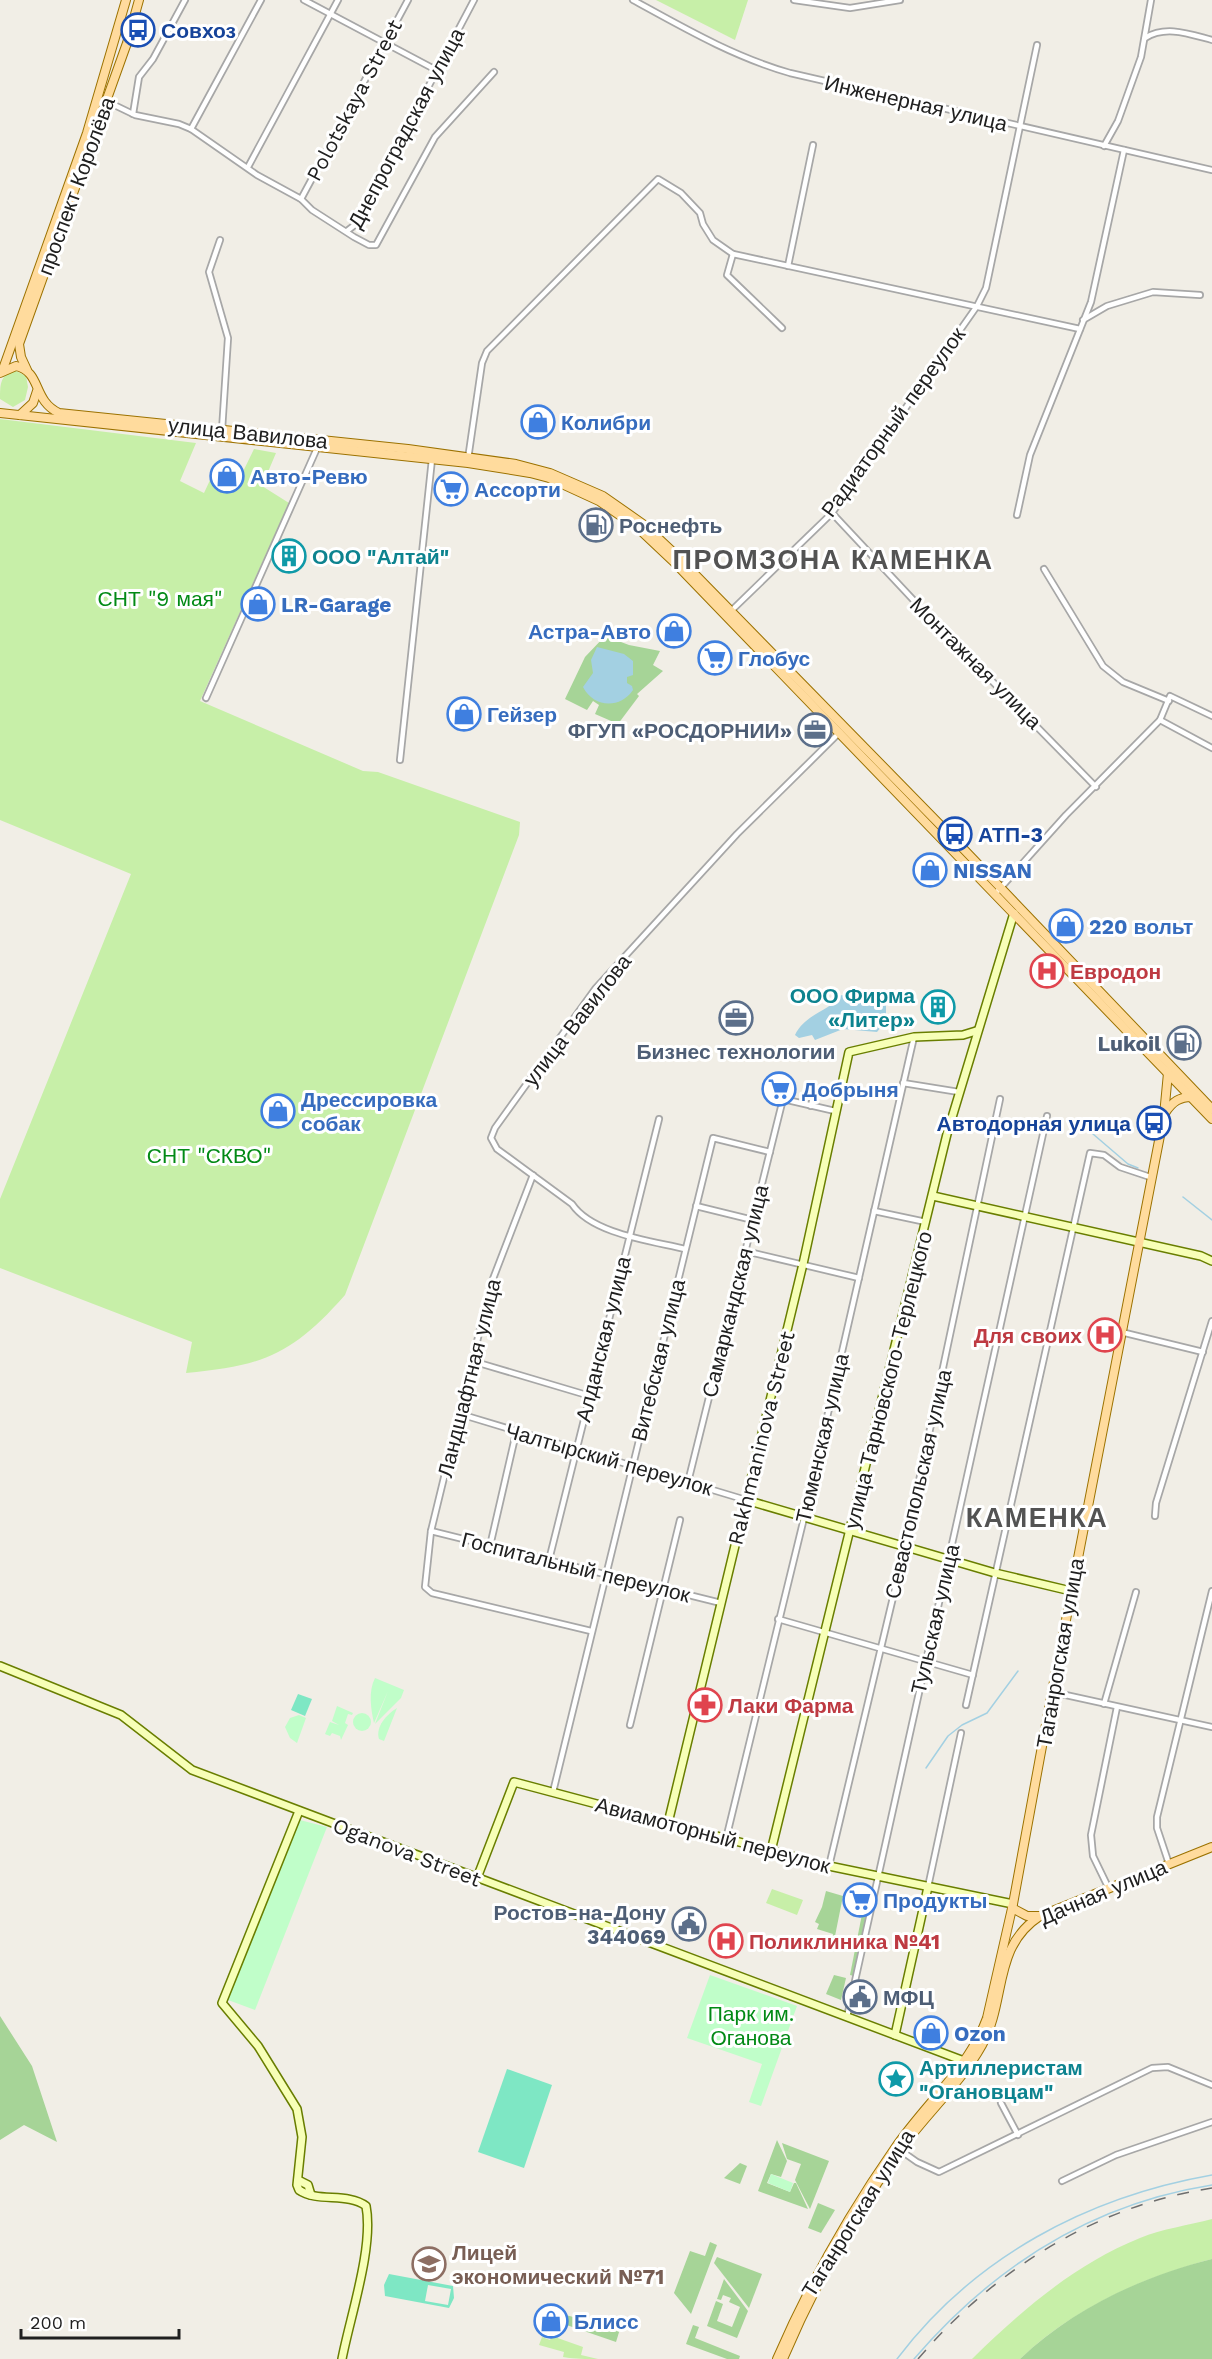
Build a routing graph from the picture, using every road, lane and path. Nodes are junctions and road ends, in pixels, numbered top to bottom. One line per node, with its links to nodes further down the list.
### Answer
1 (126, 0): 40 (main road, проспект Королёва)
2 (139, 0): 20 (main road, проспект Королёва)
3 (185, 0): 21 (street)
4 (261, 0): 23 (street)
5 (304, 0): 13 (street)
6 (338, 0): 13 (street)
7 (408, 0): 16 (street, Polotskaya Street)
8 (474, 0): 18 (street, Днепроградская улица)
9 (633, 0): 22 (street, Инженерная улица)
10 (794, 0): 11 (street)
11 (900, 0)
12 (1151, 0): 14 (street)
13 (330, 14): 16 (street); 27 (street)
14 (1145, 38): 15 (street); 25 (street)
15 (1212, 40)
16 (385, 43): 18 (street); 29 (street, Polotskaya Street)
17 (1037, 45): 22 (street, Радиаторный переулок)
18 (438, 71): 30 (street, Днепроградская улица)
19 (494, 72): 30 (street, Днепроградская улица)
20 (106, 101): 21 (street); 39 (main road, проспект Королёва)
21 (133, 114): 23 (street)
22 (1019, 127): 25 (street, Инженерная улица); 35 (street, Радиаторный переулок)
23 (191, 129): 27 (street)
24 (813, 146): 33 (street)
25 (1104, 146): 26 (street, Инженерная улица)
26 (1124, 150): 28 (street, Инженерная улица); 36 (street)
27 (248, 166): 29 (street)
28 (1212, 170)
29 (301, 199): 30 (street)
30 (347, 231)
31 (220, 240): 45 (street)
32 (733, 254): 33 (street, Радиаторный переулок); 37 (street); 48 (street, Радиаторный переулок)
33 (788, 266): 35 (street, Радиаторный переулок)
34 (1200, 295): 36 (street)
35 (977, 306): 38 (street, Радиаторный переулок); 49 (street, Радиаторный переулок)
36 (1083, 320): 38 (street)
37 (782, 328)
38 (1080, 329): 50 (street)
39 (27, 370): 40 (main road); 41 (main road, улица Вавилова)
40 (1, 372)
41 (37, 391): 44 (main road); 45 (main road, улица Вавилова)
42 (0, 405): 44 (main road, улица Вавилова)
43 (0, 413): 44 (main road, улица Вавилова)
44 (17, 414): 46 (main road, улица Вавилова)
45 (222, 430): 48 (main road, улица Вавилова)
46 (318, 446): 47 (main road, улица Вавилова); 53 (street)
47 (432, 459): 48 (main road, улица Вавилова); 59 (street)
48 (468, 460): 52 (main road, улица Вавилова)
49 (832, 513): 52 (street, Радиаторный переулок); 60 (street, Монтажная улица)
50 (1017, 515)
51 (1044, 568): 54 (street)
52 (728, 614): 57 (main road, улица Вавилова); 61 (main road, улица Вавилова)
53 (206, 698)
54 (1170, 699): 55 (street); 56 (street)
55 (1212, 716)
56 (1160, 720): 58 (street); 60 (street)
57 (840, 732): 61 (main road, улица Вавилова); 80 (street, улица Вавилова)
58 (1212, 748)
59 (400, 759)
60 (1096, 787): 61 (street)
61 (999, 891): 62 (main road, улица Вавилова)
62 (1017, 911): 63 (street, улица Тарновского-Терлецкого); 65 (main road, улица Вавилова); 70 (main road, улица Вавилова)
63 (976, 1031): 64 (street); 68 (street, улица Тарновского-Терлецкого)
64 (914, 1037): 66 (street, Тюменская улица); 74 (street, Rakhmaninova Street)
65 (1168, 1073): 69 (main road, улица Вавилова); 75 (main road, Таганрогская улица)
66 (903, 1083): 68 (street); 85 (street, Тюменская улица)
67 (814, 1088): 72 (street)
68 (959, 1092): 82 (street, улица Тарновского-Терлецкого)
69 (1190, 1096): 70 (main road); 75 (main road); 78 (main road, улица Вавилова)
70 (1200, 1097): 73 (main road, улица Вавилова)
71 (1000, 1100): 84 (street, Севастопольская улица)
72 (811, 1106): 74 (street); 79 (street, Самаркандская улица)
73 (1212, 1109)
74 (835, 1112): 95 (street, Rakhmaninova Street)
75 (1164, 1115): 81 (main road, Таганрогская улица)
76 (1047, 1116): 86 (street, Тульская улица)
77 (659, 1119): 90 (street, Алданская улица)
78 (1212, 1119)
79 (770, 1152): 83 (street, Витебская улица); 87 (street, Самаркандская улица)
80 (533, 1175): 90 (street, улица Вавилова); 100 (street, Ландшафтная улица)
81 (1150, 1177): 89 (street); 91 (main road, Таганрогская улица)
82 (933, 1196): 84 (street); 88 (street, улица Тарновского-Терлецкого)
83 (696, 1206): 87 (street); 92 (street, Витебская улица)
84 (979, 1206): 86 (street); 114 (street, Севастопольская улица)
85 (874, 1211): 88 (street); 96 (street, Тюменская улица)
86 (1025, 1216): 89 (street); 116 (street, Тульская улица)
87 (753, 1220): 93 (street, Самаркандская улица)
88 (926, 1222): 112 (street, улица Тарновского-Терлецкого)
89 (1072, 1226): 91 (street); 117 (street)
90 (629, 1235): 92 (street, улица Вавилова); 101 (street, Алданская улица)
91 (1138, 1243): 94 (street); 98 (main road, Таганрогская улица)
92 (685, 1249): 105 (street, Витебская улица)
93 (745, 1251): 95 (street); 106 (street, Самаркандская улица)
94 (1212, 1261)
95 (802, 1264): 96 (street); 107 (street, Rakhmaninova Street)
96 (859, 1278): 109 (street, Тюменская улица)
97 (1212, 1321): 99 (street)
98 (1121, 1332): 99 (street); 120 (main road, Таганрогская улица)
99 (1203, 1352): 108 (street)
100 (472, 1361): 101 (street); 102 (street, Ландшафтная улица)
101 (590, 1396): 104 (street, Алданская улица)
102 (460, 1414): 103 (street, Чалтырский переулок); 111 (street, Ландшафтная улица)
103 (516, 1433): 104 (street, Чалтырский переулок); 113 (street)
104 (575, 1450): 105 (street, Чалтырский переулок); 115 (street, Алданская улица)
105 (633, 1467): 106 (street, Чалтырский переулок); 118 (street, Витебская улица)
106 (688, 1482): 107 (street, Чалтырский переулок)
107 (746, 1500): 109 (street, Чалтырский переулок); 123 (street, Rakhmaninova Street)
108 (1155, 1516)
109 (804, 1518): 112 (street, Чалтырский переулок); 124 (street, Тюменская улица)
110 (680, 1520): 119 (street)
111 (431, 1531): 113 (street, Госпитальный переулок); 125 (street, Ландшафтная улица)
112 (852, 1531): 114 (street, Чалтырский переулок); 126 (street, улица Тарновского-Терлецкого)
113 (490, 1546): 115 (street, Госпитальный переулок)
114 (905, 1547): 116 (street, Чалтырский переулок); 127 (street, Севастопольская улица)
115 (549, 1560): 118 (street, Госпитальный переулок)
116 (949, 1560): 117 (street, Чалтырский переулок); 128 (street, Тульская улица)
117 (995, 1573): 120 (street, Чалтырский переулок); 130 (street)
118 (605, 1574): 119 (street, Госпитальный переулок); 125 (street, Витебская улица)
119 (664, 1588): 123 (street, Госпитальный переулок); 136 (street)
120 (1071, 1591): 131 (main road, Таганрогская улица)
121 (1136, 1592): 132 (street)
122 (1212, 1592): 135 (street)
123 (721, 1603): 141 (street, Rakhmaninova Street)
124 (778, 1619): 126 (street); 142 (street, Тюменская улица)
125 (591, 1631): 139 (street, Витебская улица)
126 (826, 1632): 127 (street); 144 (street, улица Тарновского-Терлецкого)
127 (881, 1648): 128 (street); 146 (street, Севастопольская улица)
128 (924, 1662): 130 (street); 147 (street, Тульская улица)
129 (0, 1666): 140 (street, Oganova Street)
130 (973, 1675): 133 (street)
131 (1052, 1692): 132 (street); 151 (main road, Таганрогская улица)
132 (1104, 1704): 134 (street)
133 (966, 1705)
134 (1117, 1707): 135 (street); 150 (street)
135 (1179, 1721): 137 (street); 145 (street)
136 (630, 1725)
137 (1212, 1727)
138 (961, 1733): 149 (street)
139 (553, 1792): 141 (street, Авиамоторный переулок); 148 (street, Авиамоторный переулок)
140 (299, 1811): 148 (street, Oganova Street); 163 (street)
141 (668, 1823): 142 (street, Авиамоторный переулок)
142 (726, 1839): 144 (street, Авиамоторный переулок)
143 (1212, 1847): 145 (main road, Дачная улица)
144 (771, 1851): 146 (street, Авиамоторный переулок)
145 (1169, 1864): 150 (main road, Дачная улица)
146 (829, 1866): 147 (street, Авиамоторный переулок)
147 (876, 1877): 149 (street, Авиамоторный переулок); 154 (street, Тульская улица)
148 (477, 1878): 154 (street, Oganova Street)
149 (928, 1887): 151 (street, Авиамоторный переулок); 155 (street)
150 (1109, 1889): 152 (main road, Дачная улица)
151 (1012, 1906): 152 (main road); 156 (main road, Таганрогская улица)
152 (1040, 1916): 153 (main road, Дачная улица)
153 (1009, 1953): 156 (main road, Таганрогская улица)
154 (847, 2017): 155 (street, Oganova Street)
155 (895, 2035): 156 (street, Oganova Street)
156 (967, 2062): 161 (main road, Таганрогская улица)
157 (1212, 2085): 160 (street)
158 (1001, 2103): 160 (street)
159 (1212, 2122): 162 (street)
160 (1018, 2135): 161 (street)
161 (897, 2149): 164 (main road, Таганрогская улица); 165 (main road, Таганрогская улица)
162 (1062, 2181)
163 (342, 2359)
164 (777, 2359)
165 (783, 2359)

